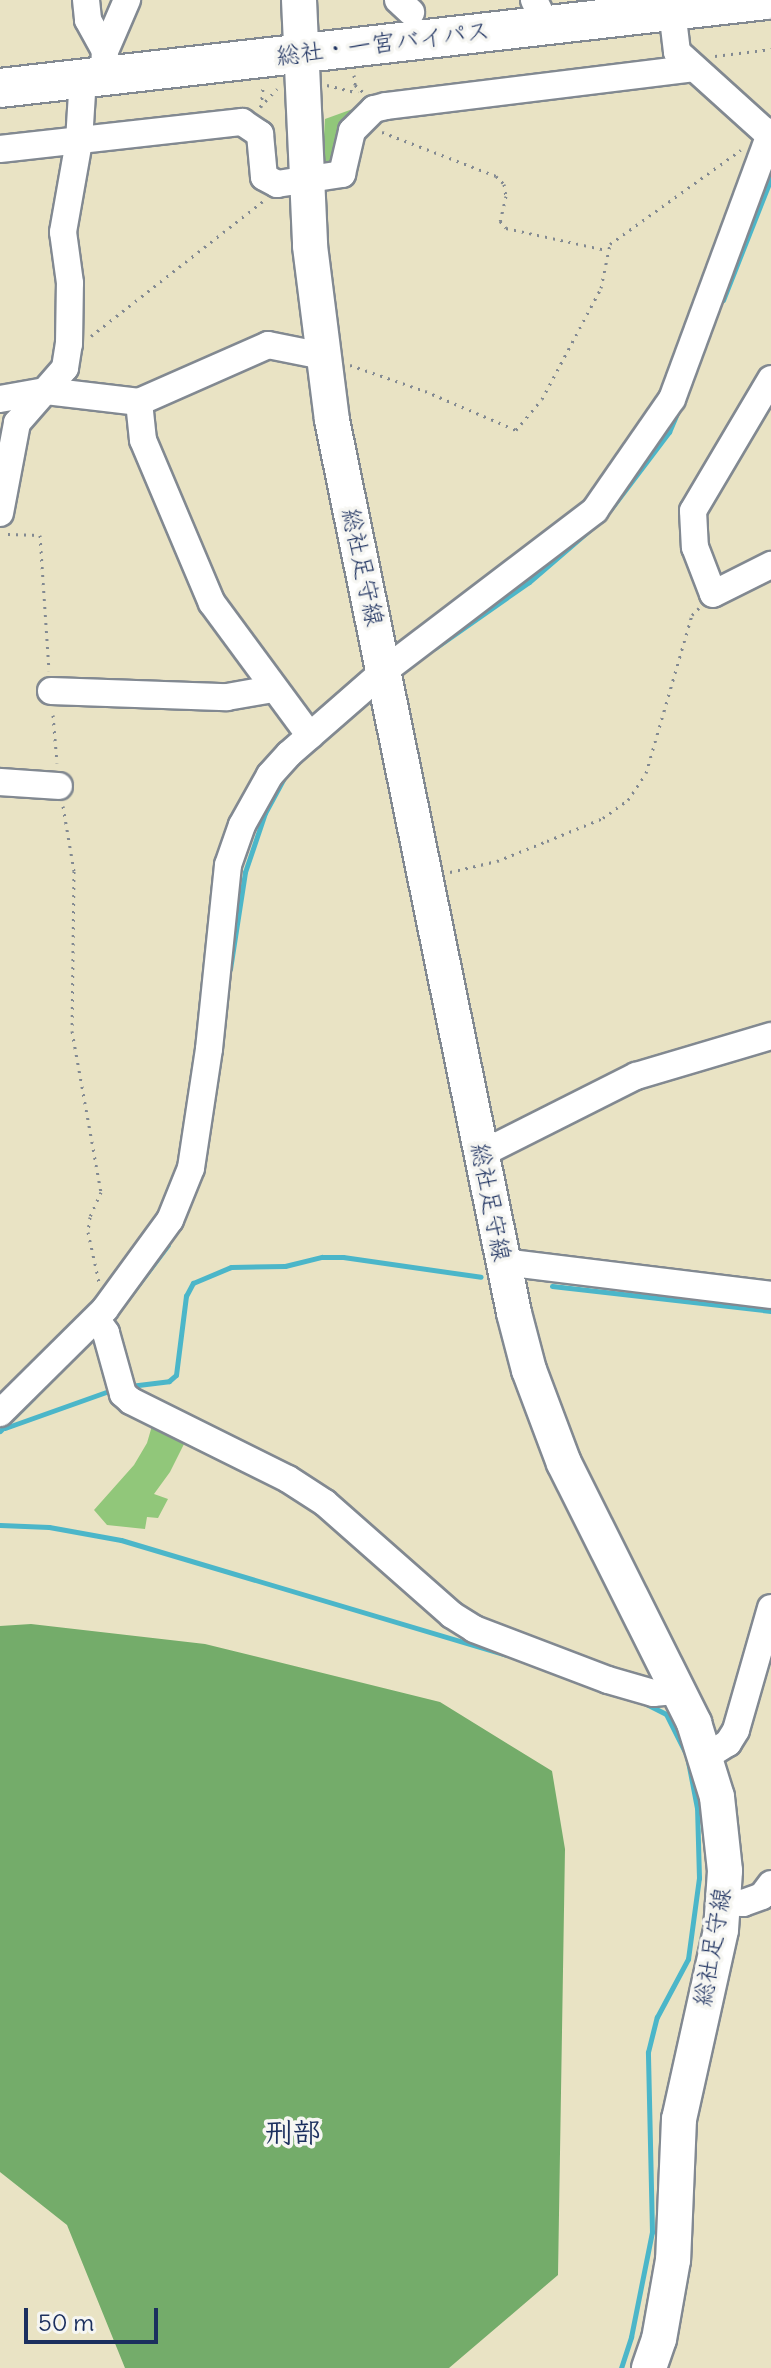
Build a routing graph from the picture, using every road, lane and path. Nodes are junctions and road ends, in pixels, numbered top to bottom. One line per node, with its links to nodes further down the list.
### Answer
1 (86, 0): 9 (street)
2 (127, 0): 9 (street)
3 (299, 0): 7 (main road, 総社足守線)
4 (766, 0): 6 (highway, 総社・一宮バイパス)
5 (539, 6): 6 (highway, 総社・一宮バイパス); 7 (highway, 総社・一宮バイパス)
6 (672, 10): 10 (street)
7 (300, 53): 9 (highway, 総社・一宮バイパス); 19 (main road, 総社足守線)
8 (353, 67): 14 (path)
9 (97, 68): 12 (highway, 総社・一宮バイパス); 17 (street)
10 (694, 68): 15 (street); 16 (street)
11 (263, 80): 13 (path)
12 (0, 88)
13 (279, 88)
14 (367, 95)
15 (360, 124): 19 (street); 21 (path)
16 (770, 133): 21 (path); 32 (street)
17 (79, 141): 18 (street); 20 (street); 22 (street)
18 (0, 149)
19 (305, 180): 20 (street); 23 (main road, 総社足守線)
20 (271, 183): 22 (path)
21 (606, 250): 23 (path)
22 (69, 344): 25 (street)
23 (323, 356): 27 (street); 32 (main road, 総社足守線)
24 (771, 379): 31 (street)
25 (46, 391): 26 (street); 27 (street); 28 (street)
26 (0, 399)
27 (139, 402): 33 (street)
28 (0, 513)
29 (0, 534): 34 (path)
30 (771, 565): 31 (street)
31 (713, 594): 38 (path)
32 (384, 671): 35 (street); 38 (main road, 総社足守線)
33 (273, 689): 34 (street); 35 (street)
34 (51, 691): 37 (path)
35 (310, 736): 43 (street)
36 (0, 782): 37 (street)
37 (59, 786): 43 (path)
38 (426, 878): 40 (main road, 総社足守線)
39 (771, 1036): 40 (street)
40 (481, 1154): 41 (main road, 総社足守線)
41 (503, 1262): 42 (street); 46 (main road, 総社足守線)
42 (771, 1295)
43 (102, 1321): 44 (street); 46 (street)
44 (0, 1413)
45 (771, 1608): 47 (street)
46 (678, 1691): 47 (main road, 総社足守線)
47 (707, 1756): 49 (main road, 総社足守線)
48 (771, 1884): 49 (street)
49 (724, 1902): 50 (main road, 総社足守線)
50 (649, 2368)

